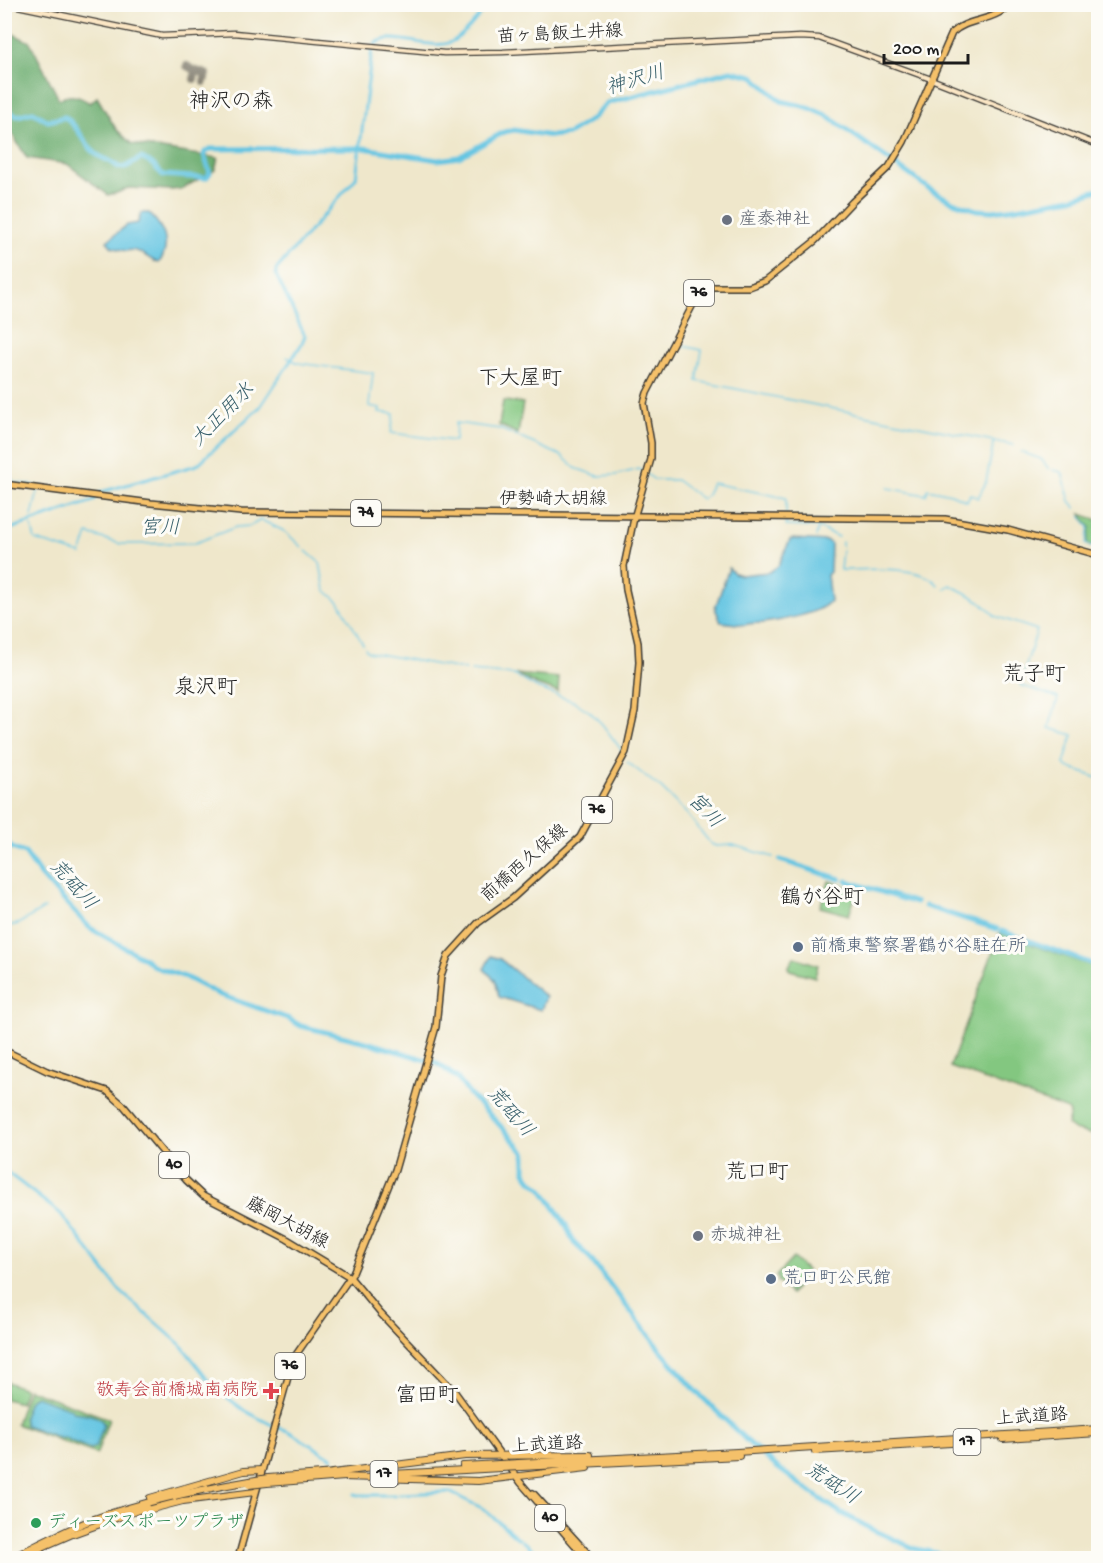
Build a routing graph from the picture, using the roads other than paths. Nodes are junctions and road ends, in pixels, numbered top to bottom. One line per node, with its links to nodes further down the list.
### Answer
1 (8, 4): 3 (main road, 苗ヶ島飯土井線)
2 (1010, 4): 3 (main road, 前橋西久保線 / 76)
3 (931, 79): 4 (main road, 苗ヶ島飯土井線); 6 (main road, 前橋西久保線 / 76)
4 (1098, 145)
5 (4, 484): 6 (main road, 伊勢崎大胡線 / 74)
6 (635, 516): 7 (main road, 伊勢崎大胡線 / 74); 9 (main road, 前橋西久保線 / 76)
7 (1098, 555)
8 (4, 1050): 9 (main road, 藤岡大胡線 / 40)
9 (350, 1277): 12 (main road, 藤岡大胡線 / 40); 20 (main road, 前橋西久保線 / 76)
10 (1098, 1431): 11 (highway, 上武道路 / 17)
11 (740, 1454): 15 (highway, 上武道路 / 17); 15 (highway, 上武道路 / 17)
12 (502, 1455): 13 (highway, 17); 17 (main road, 藤岡大胡線 / 40); 22 (highway, 17)
13 (518, 1455): 14 (highway, 17); 17 (highway)
14 (636, 1456): 15 (highway, 上武道路 / 17); 18 (highway, 上武道路 / 17)
15 (651, 1458): 16 (highway, 上武道路 / 17)
16 (616, 1463): 18 (highway, 上武道路 / 17); 24 (highway, 17)
17 (509, 1465): 23 (highway); 24 (main road, 藤岡大胡線 / 40)
18 (519, 1465): 19 (highway, 上武道路 / 17, bridge)
19 (500, 1466): 22 (highway, 上武道路 / 17); 25 (highway, 上武道路 / 17)
20 (261, 1470): 21 (highway); 26 (main road, 前橋西久保線 / 76)
21 (237, 1473): 26 (highway); 30 (highway)
22 (333, 1473): 27 (highway, 上武道路 / 17)
23 (506, 1476): 24 (highway, 17); 25 (highway, 17)
24 (517, 1476): 35 (main road, 藤岡大胡線 / 40); 36 (main road, 藤岡大胡線 / 40)
25 (342, 1477): 27 (highway, 上武道路 / 17)
26 (258, 1481): 29 (main road, 前橋西久保線 / 76)
27 (267, 1481): 28 (highway, 上武道路 / 17, bridge)
28 (249, 1483): 30 (highway, 上武道路 / 17); 31 (highway, 上武道路 / 17)
29 (255, 1492): 31 (highway); 34 (main road, 前橋西久保線 / 76)
30 (93, 1520): 32 (highway, 上武道路 / 17)
31 (100, 1522): 33 (highway, 上武道路 / 17)
32 (11, 1558)
33 (19, 1558)
34 (238, 1558)
35 (586, 1558)
36 (592, 1558)

